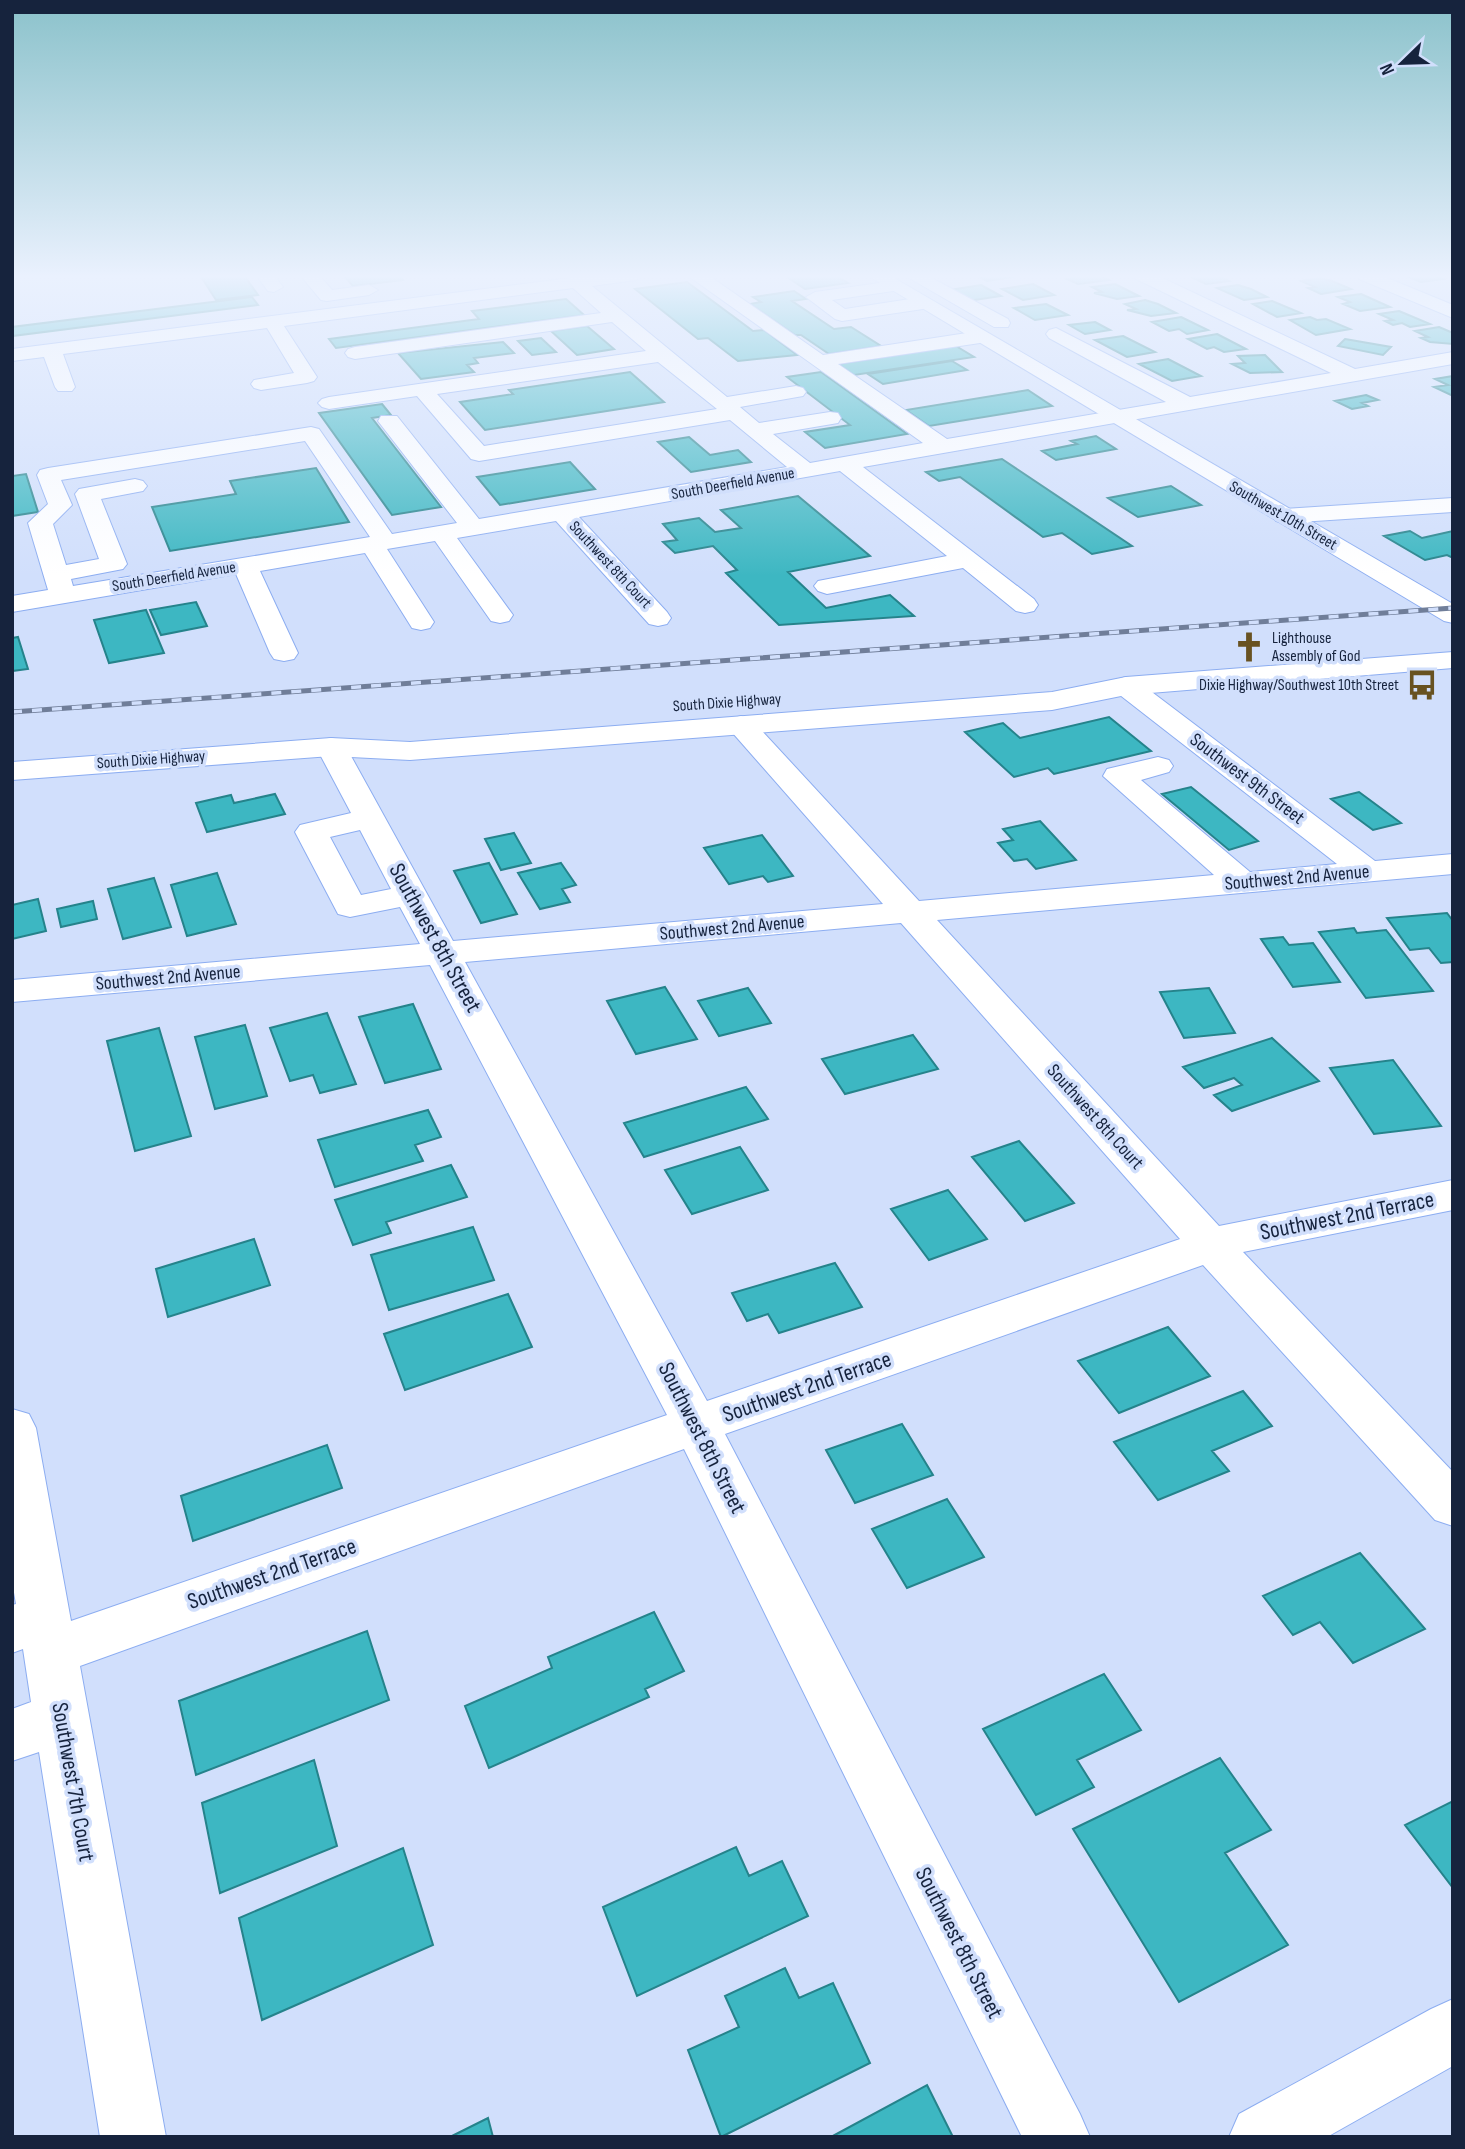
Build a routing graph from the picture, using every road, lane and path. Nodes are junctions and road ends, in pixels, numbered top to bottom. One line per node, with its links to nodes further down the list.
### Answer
1 (38, 375): 2 (street)
2 (62, 375)
3 (306, 375): 10 (street)
4 (523, 375): 11 (street)
5 (687, 375): 15 (street)
6 (840, 375): 20 (street)
7 (1045, 375): 16 (street, Southwest 10th Street)
8 (1133, 375): 14 (street)
9 (1350, 375): 14 (street, South Deerfield Avenue)
10 (261, 384)
11 (423, 390): 13 (street); 21 (street)
12 (796, 392): 15 (street)
13 (329, 403)
14 (1186, 404): 16 (street, South Deerfield Avenue)
15 (724, 405): 19 (street); 21 (street)
16 (1114, 416): 20 (street, South Deerfield Avenue); 31 (street, Southwest 10th Street)
17 (830, 418): 19 (street)
18 (390, 421): 21 (street)
19 (755, 430): 25 (street)
20 (943, 447): 24 (street, South Deerfield Avenue)
21 (453, 454): 32 (street)
22 (327, 456): 23 (street); 28 (street); 34 (street)
23 (301, 460)
24 (845, 464): 25 (street, South Deerfield Avenue); 35 (street)
25 (806, 471): 30 (street, South Deerfield Avenue)
26 (154, 483): 27 (street)
27 (87, 494): 28 (street); 37 (street)
28 (60, 505): 37 (street)
29 (1453, 505): 31 (street)
30 (562, 513): 32 (street, South Deerfield Avenue); 43 (street, Southwest 8th Court)
31 (1284, 516): 42 (street, Southwest 10th Street)
32 (473, 528): 33 (street, South Deerfield Avenue)
33 (441, 533): 34 (street, South Deerfield Avenue); 41 (street)
34 (378, 543): 36 (street, South Deerfield Avenue); 44 (street)
35 (967, 560): 38 (street); 40 (street)
36 (245, 565): 37 (street, South Deerfield Avenue); 45 (street)
37 (60, 585): 39 (street, South Deerfield Avenue)
38 (827, 586)
39 (12, 604)
40 (1025, 605)
41 (500, 615)
42 (1453, 615)
43 (658, 618)
44 (421, 622)
45 (284, 653)
46 (1453, 660): 47 (street, South Dixie Highway)
47 (1126, 687): 48 (street, South Dixie Highway); 49 (street, South Dixie Highway); 53 (street, Southwest 9th Street)
48 (741, 725): 49 (street, South Dixie Highway); 55 (street, Southwest 8th Court)
49 (331, 747): 51 (street, South Dixie Highway); 56 (street, Southwest 8th Street)
50 (1158, 766): 54 (street)
51 (12, 771)
52 (1453, 864): 53 (street, Southwest 2nd Avenue)
53 (1367, 872): 54 (street, Southwest 2nd Avenue)
54 (1243, 883): 55 (street, Southwest 2nd Avenue)
55 (909, 912): 56 (street, Southwest 2nd Avenue); 59 (street, Southwest 8th Court)
56 (443, 953): 57 (street, Southwest 2nd Avenue); 60 (street, Southwest 8th Street)
57 (12, 991)
58 (1453, 1195): 59 (street, Southwest 2nd Terrace)
59 (1211, 1243): 60 (street, Southwest 2nd Terrace); 62 (street, Southwest 8th Court)
60 (696, 1424): 63 (street, Southwest 2nd Terrace); 67 (street, Southwest 8th Street)
61 (12, 1428): 63 (street, Southwest 7th Court)
62 (1453, 1505)
63 (36, 1633): 64 (street, Southwest 7th Court)
64 (37, 1727): 66 (street, Southwest 7th Court)
65 (1453, 2031): 68 (street)
66 (133, 2137)
67 (1058, 2137)
68 (1262, 2137)

